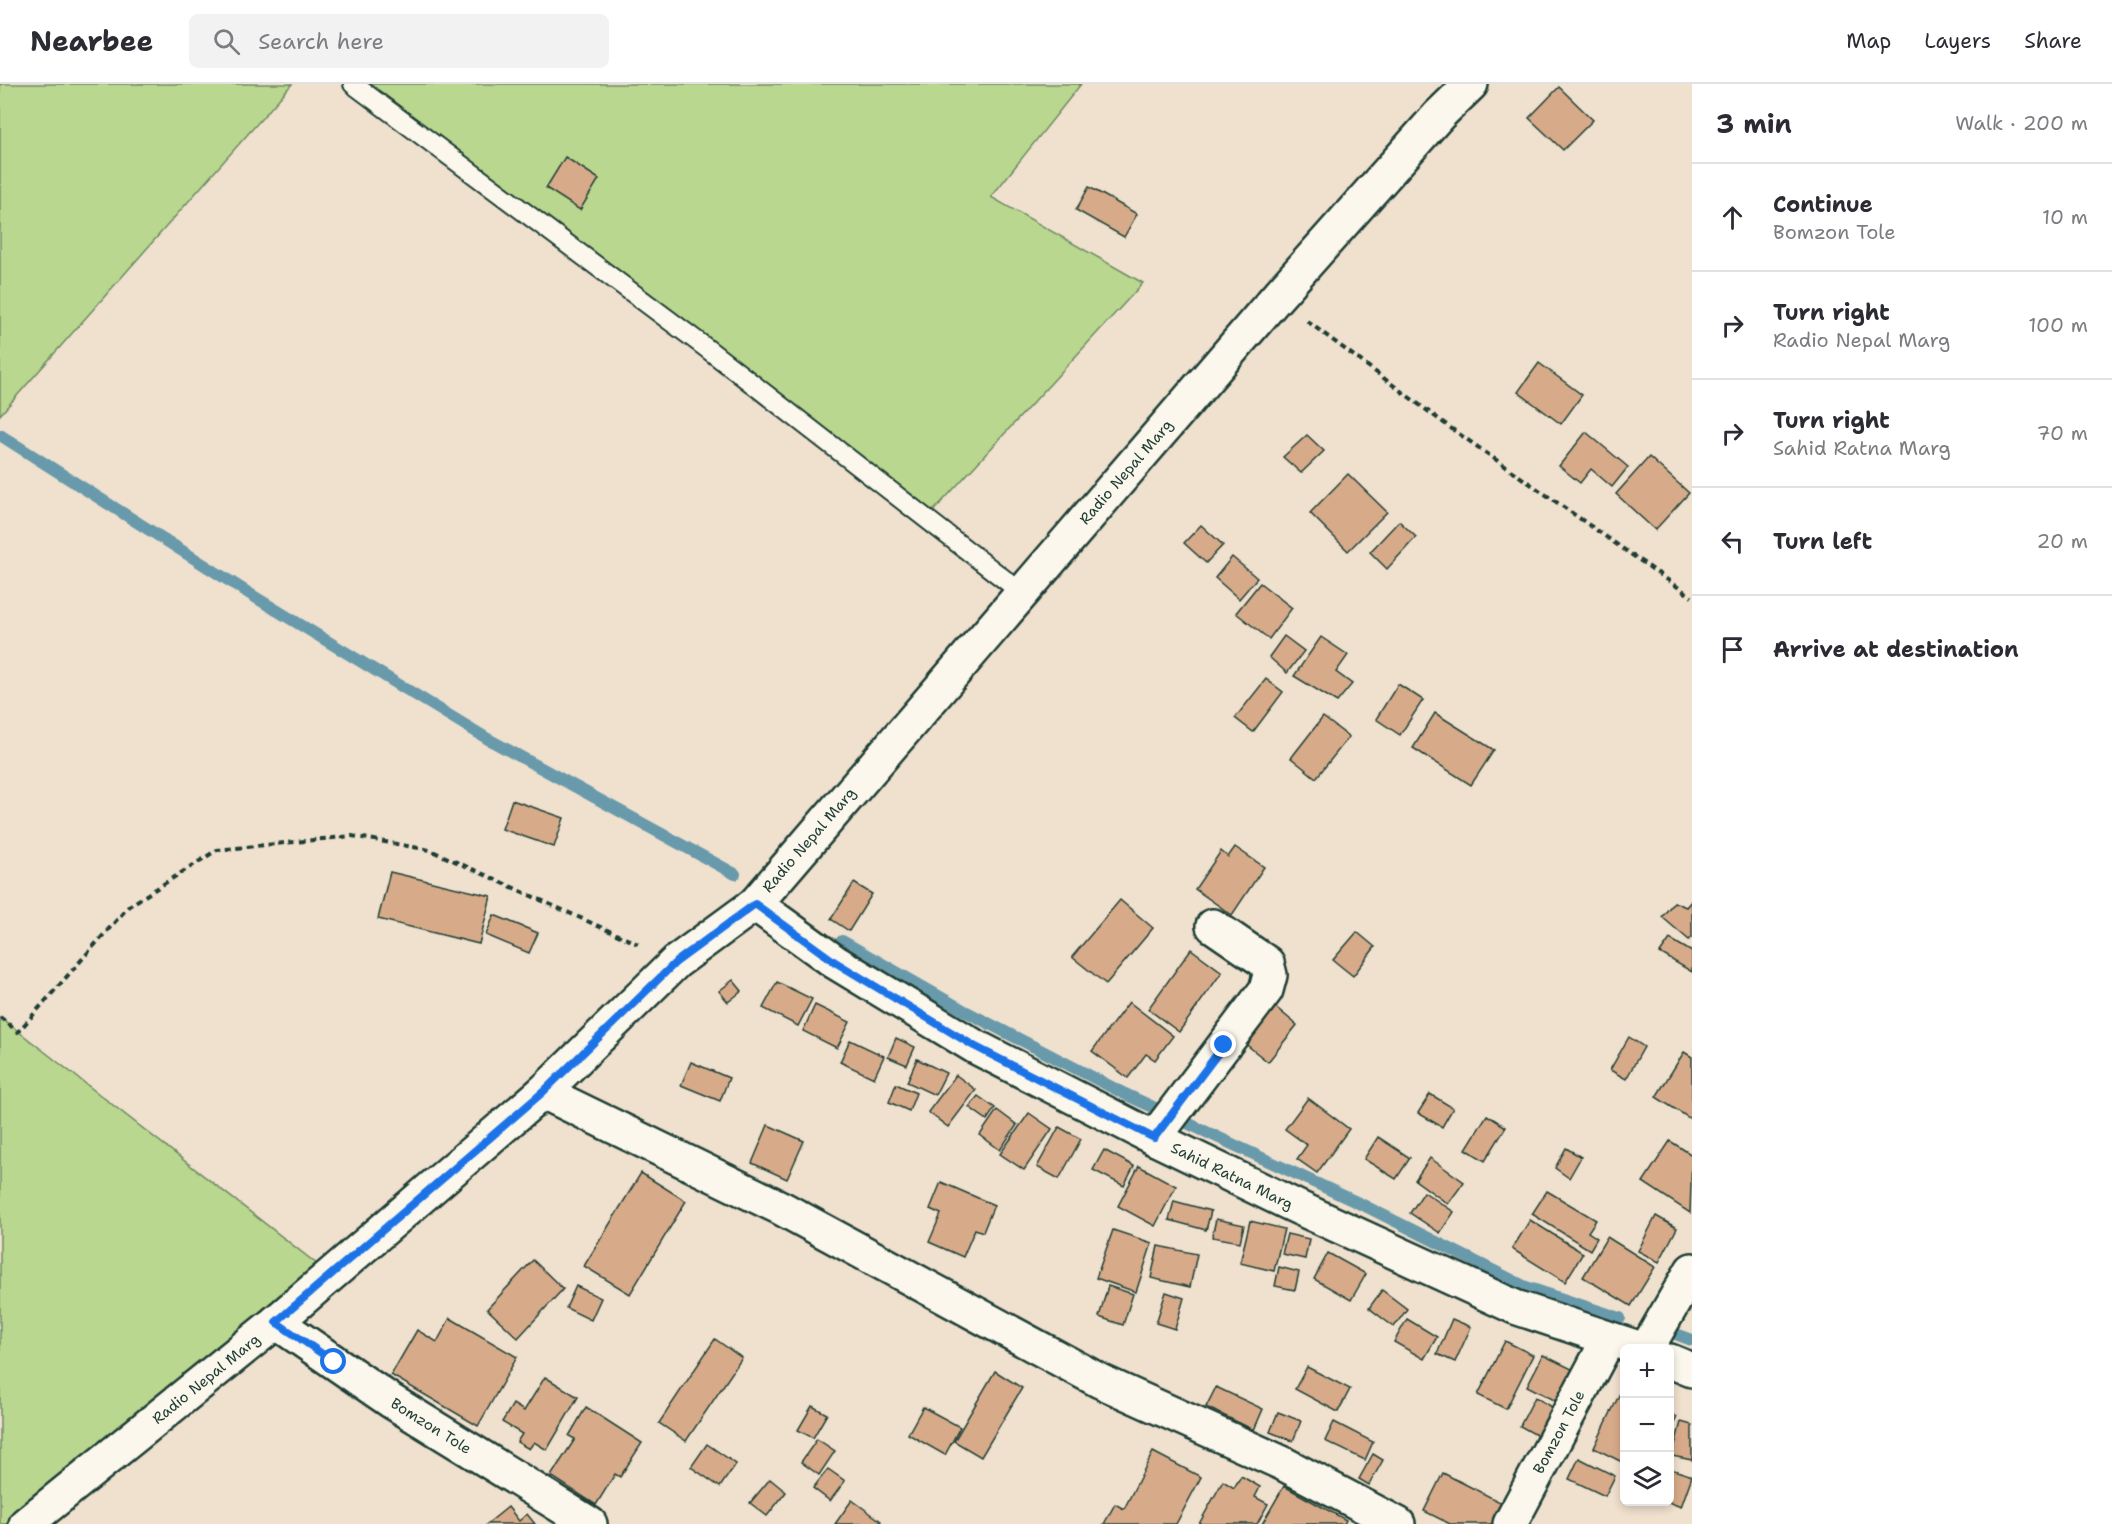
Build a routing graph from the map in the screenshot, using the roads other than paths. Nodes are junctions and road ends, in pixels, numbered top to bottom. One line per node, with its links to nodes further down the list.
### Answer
1 (353, 84): 3 (lane)
2 (1471, 84): 3 (street, Radio Nepal Marg)
3 (1022, 593): 4 (street, Radio Nepal Marg)
4 (755, 904): 6 (street, Radio Nepal Marg); 7 (street, Sahid Ratna Marg)
5 (1213, 926): 7 (street)
6 (543, 1092): 9 (street, Radio Nepal Marg); 17 (street)
7 (1154, 1138): 10 (street, Sahid Ratna Marg)
8 (1692, 1270): 11 (street)
9 (276, 1322): 15 (street, Radio Nepal Marg); 16 (street, Bomzon Tole)
10 (1623, 1344)
11 (1649, 1344)
12 (1620, 1349): 18 (street, Bomzon Tole)
13 (1674, 1363): 14 (street)
14 (1692, 1370)
15 (26, 1524)
16 (590, 1524)
17 (1398, 1524)
18 (1510, 1524)

